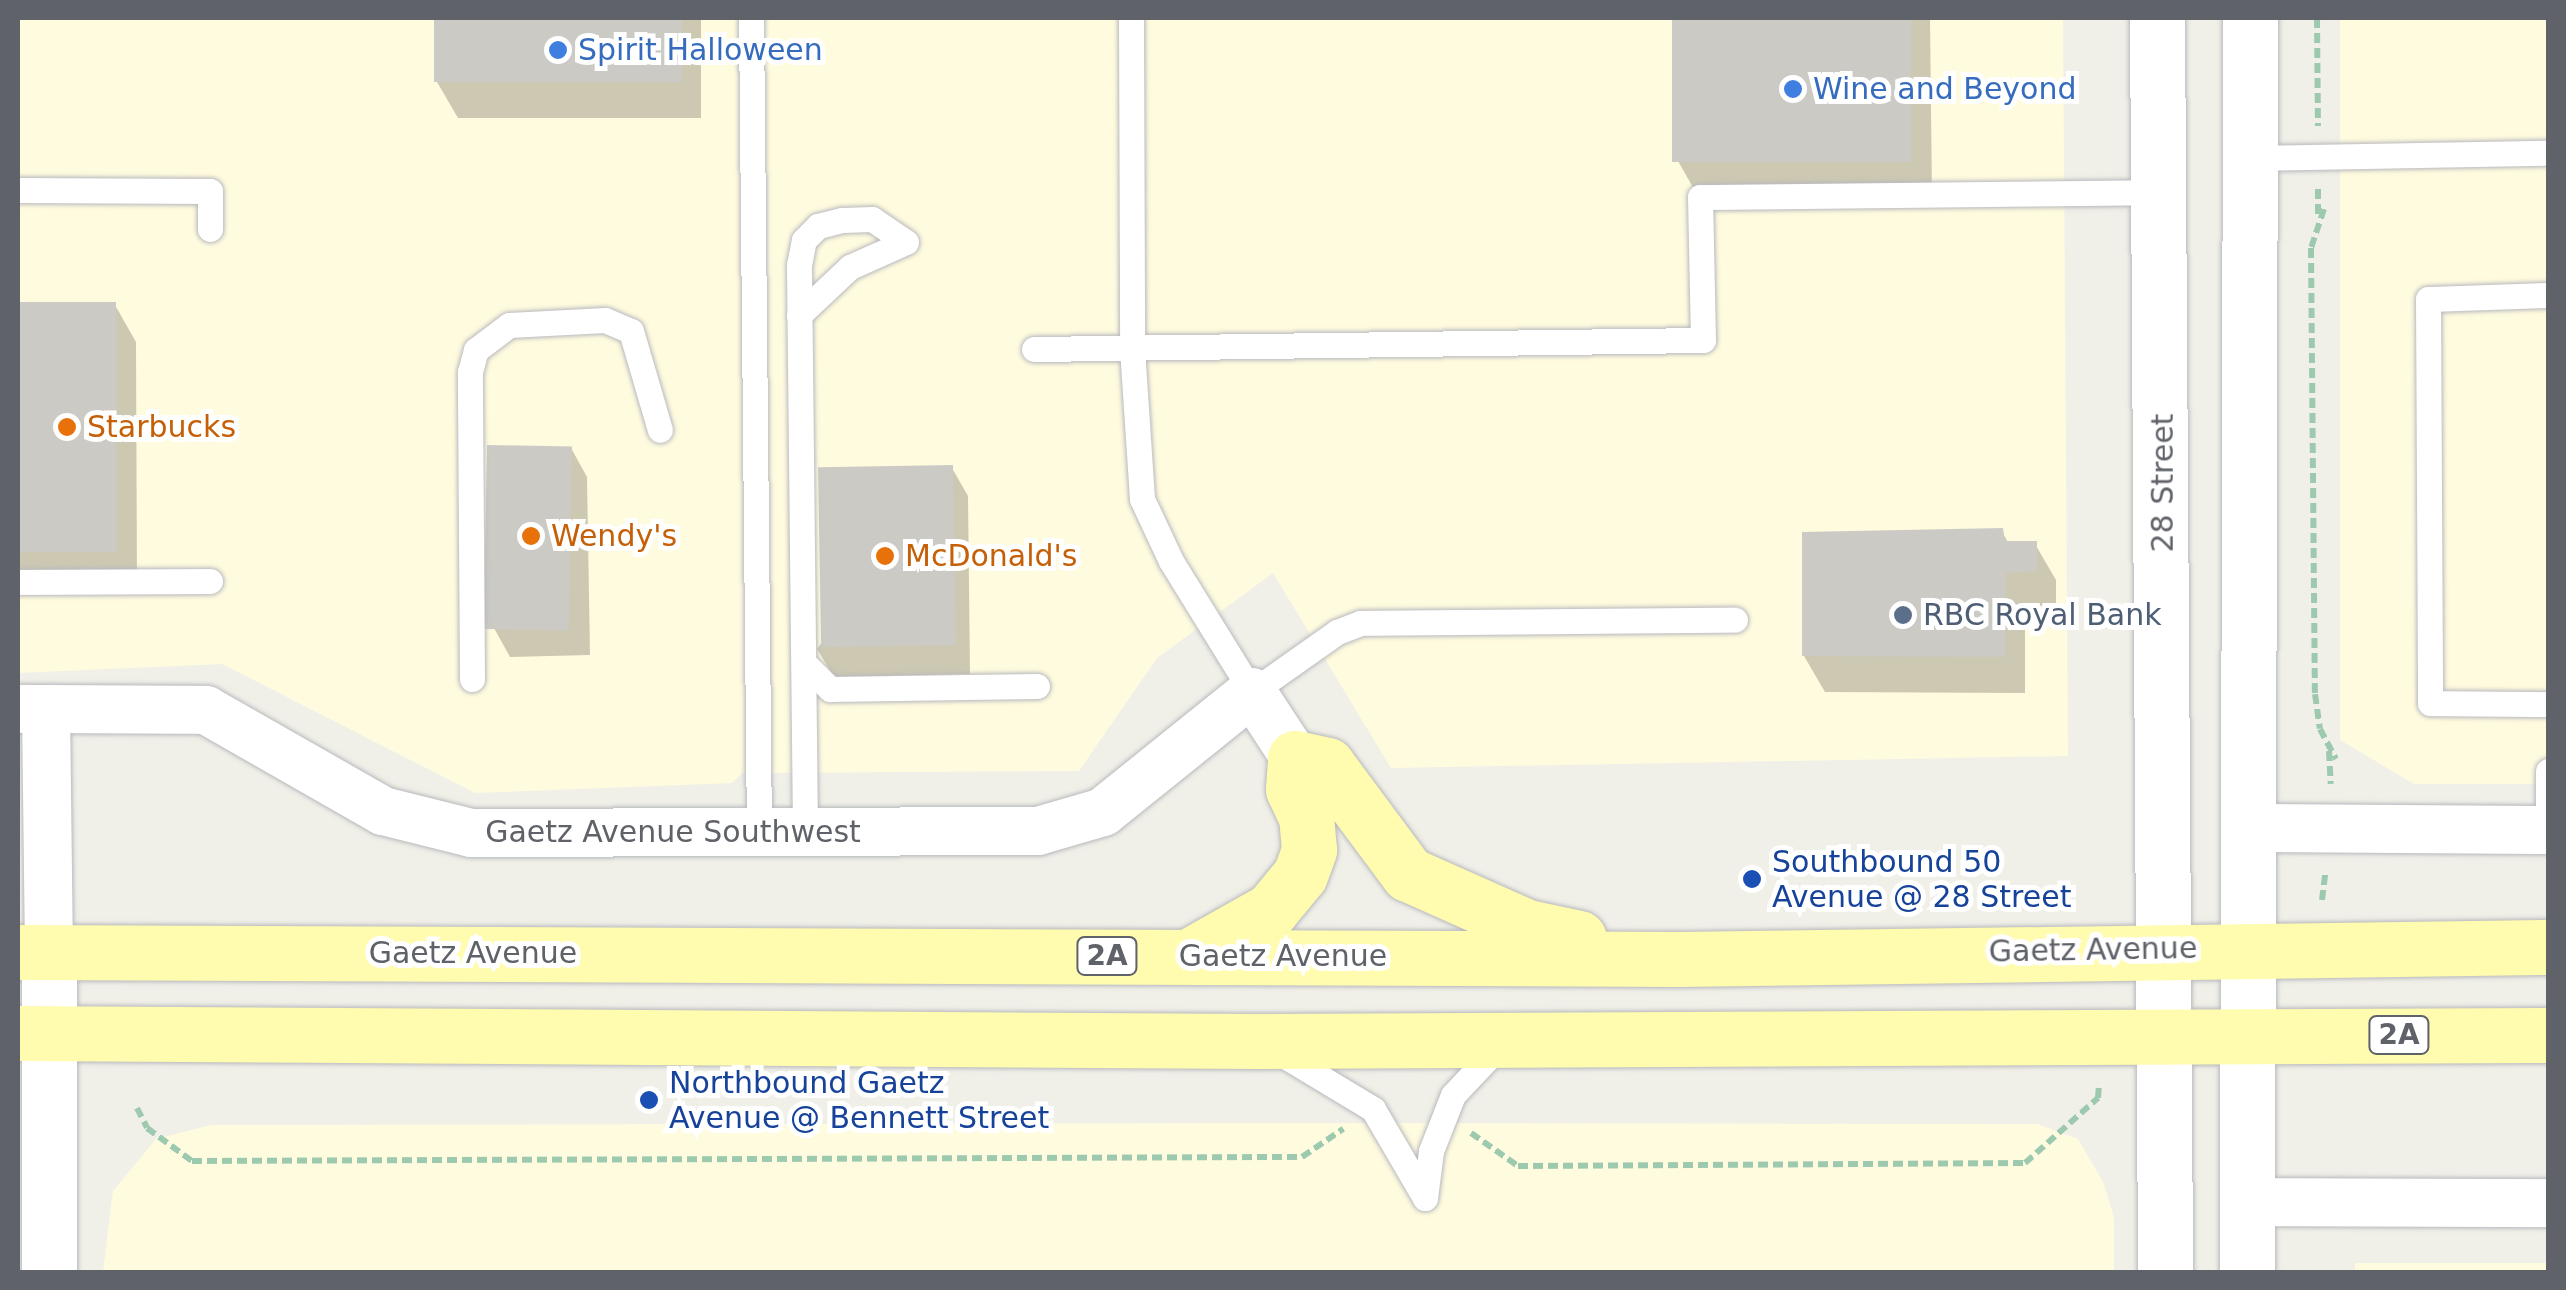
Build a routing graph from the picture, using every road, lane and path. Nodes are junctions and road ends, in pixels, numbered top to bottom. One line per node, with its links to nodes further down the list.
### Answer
1 (751, 18): 32 (lane)
2 (1131, 18): 15 (lane)
3 (2157, 18): 10 (street, 28 Street)
4 (2250, 18): 8 (street)
5 (2317, 18): 6 (path)
6 (2318, 117)
7 (2548, 153): 8 (lane)
8 (2250, 158): 30 (street)
9 (18, 190): 12 (lane)
10 (2161, 192): 15 (lane); 37 (street, 28 Street)
11 (2324, 209): 28 (path)
12 (210, 229)
13 (2548, 295): 25 (lane)
14 (799, 315): 14 (lane); 21 (lane)
15 (1132, 348): 16 (lane); 24 (lane)
16 (1034, 349)
17 (660, 430): 22 (lane)
18 (210, 581): 19 (lane)
19 (18, 582)
20 (1735, 620): 24 (lane)
21 (804, 663): 23 (lane); 32 (lane)
22 (472, 679)
23 (1037, 686)
24 (1252, 692): 27 (street); 32 (street, Gaetz Avenue Southwest)
25 (2548, 704)
26 (32, 709): 32 (street, Gaetz Avenue Southwest); 38 (street)
27 (1294, 758): 39 (main road); 40 (main road)
28 (2336, 759)
29 (2548, 771): 31 (lane)
30 (2251, 828): 31 (street); 35 (street)
31 (2548, 830)
32 (782, 833)
33 (2335, 866): 34 (path)
34 (2330, 911)
35 (2250, 947): 36 (main road, Gaetz Avenue / 2A); 37 (main road, Gaetz Avenue / 2A); 43 (street)
36 (2548, 947)
37 (2165, 949): 40 (main road, Gaetz Avenue / 2A); 42 (street, 28 Street)
38 (33, 952): 39 (main road, Gaetz Avenue / 2A); 41 (street)
39 (1190, 956): 40 (main road, Gaetz Avenue / 2A)
40 (1678, 958)
41 (33, 1033): 46 (main road, 2A); 53 (street)
42 (2166, 1035): 43 (main road, 2A); 45 (main road, 2A); 55 (street, 28 Street)
43 (2249, 1035): 44 (main road, 2A); 51 (street)
44 (2548, 1035)
45 (1505, 1040): 46 (main road, 2A); 50 (lane)
46 (1258, 1041): 49 (lane)
47 (2098, 1098): 50 (path)
48 (137, 1108): 49 (path)
49 (1373, 1109): 50 (lane)
50 (1438, 1126)
51 (2246, 1202): 52 (street); 56 (street)
52 (2548, 1203)
53 (33, 1204): 54 (street)
54 (49, 1272)
55 (2165, 1272)
56 (2247, 1272)

